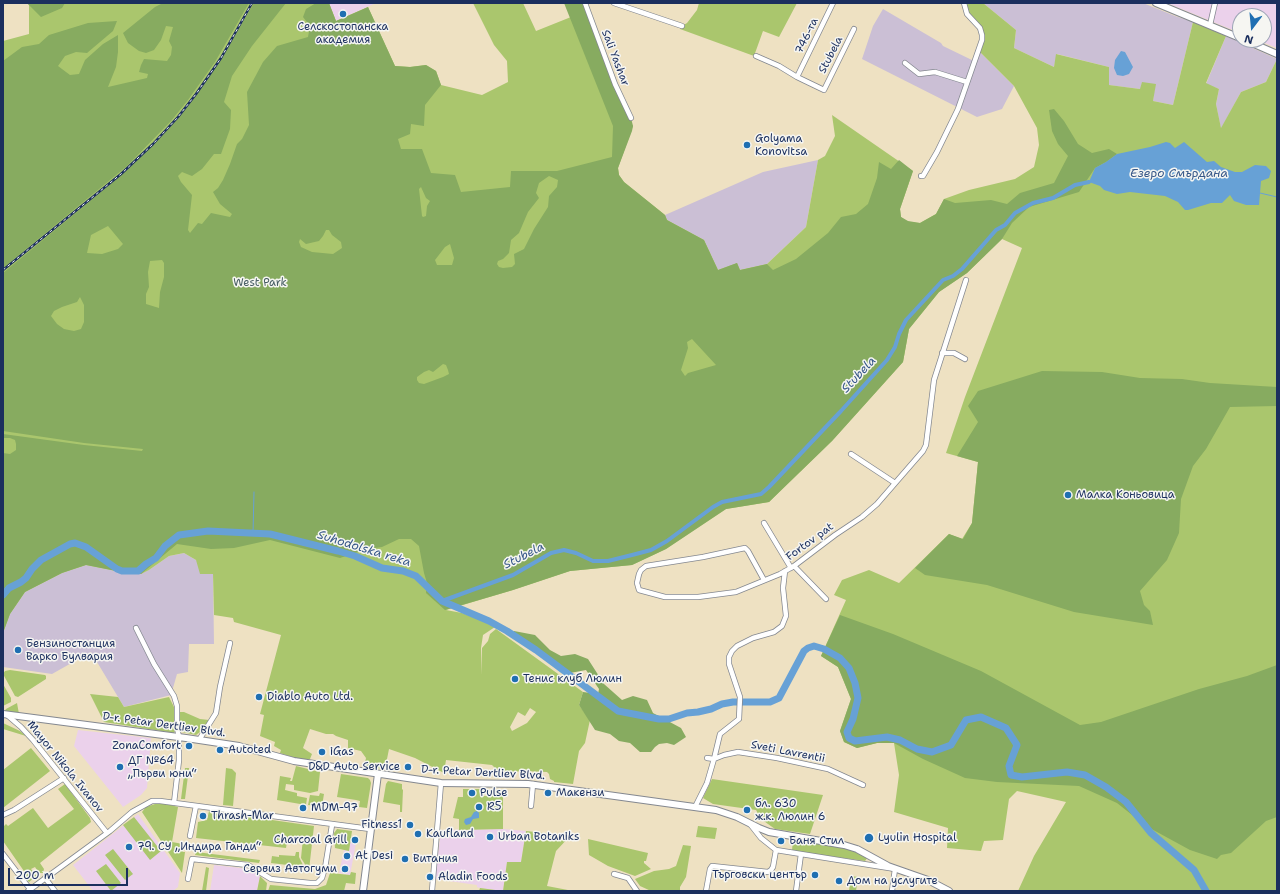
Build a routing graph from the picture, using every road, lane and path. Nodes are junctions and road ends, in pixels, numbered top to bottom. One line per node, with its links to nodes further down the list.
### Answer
1 (585, 3): 17 (street, Sali Yashar)
2 (614, 3): 8 (street)
3 (833, 3): 15 (street, 746-та)
4 (964, 3): 16 (street)
5 (1156, 3): 7 (main road)
6 (1215, 3): 7 (street)
7 (1210, 25): 10 (main road)
8 (682, 26)
9 (854, 29): 15 (street, Stubela)
10 (1232, 35)
11 (1263, 48): 12 (main road)
12 (1277, 54)
13 (756, 56): 15 (street)
14 (905, 63): 16 (street)
15 (797, 77)
16 (967, 82): 18 (street)
17 (631, 118)
18 (921, 176)
19 (966, 280): 20 (street, Fortov pat)
20 (942, 353): 21 (street); 23 (street, Fortov pat)
21 (966, 359)
22 (851, 454): 23 (street)
23 (895, 483): 25 (street, Fortov pat)
24 (764, 523): 25 (street)
25 (792, 567): 26 (street, Fortov pat); 28 (street)
26 (785, 571): 27 (street); 35 (street, Fortov pat)
27 (764, 580): 27 (street)
28 (826, 599)
29 (136, 628): 32 (street)
30 (230, 643): 33 (street)
31 (5, 714): 32 (main road, D-r. Petar Dertliev Blvd.); 37 (street, Mayor Nikola Ivanov)
32 (179, 737): 33 (main road, D-r. Petar Dertliev Blvd.); 41 (street)
33 (198, 740): 36 (main road, D-r. Petar Dertliev Blvd.)
34 (707, 758): 35 (street, Sveti Lavrentii)
35 (714, 759): 40 (street, Sveti Lavrentii); 44 (street, Fortov pat)
36 (378, 774): 38 (main road, D-r. Petar Dertliev Blvd.); 48 (main road)
37 (64, 778): 45 (street); 49 (street, Mayor Nikola Ivanov)
38 (441, 783): 39 (main road, D-r. Petar Dertliev Blvd.); 61 (street)
39 (533, 784): 43 (street); 44 (main road, D-r. Petar Dertliev Blvd.)
40 (863, 784)
41 (174, 803): 42 (street); 49 (street)
42 (196, 806): 47 (street); 50 (street)
43 (531, 806)
44 (696, 807): 46 (main road, D-r. Petar Dertliev Blvd.)
45 (3, 814)
46 (750, 824): 51 (street); 54 (main road, D-r. Petar Dertliev Blvd.)
47 (332, 825): 48 (street); 57 (street)
48 (370, 830): 60 (main road)
49 (107, 833): 56 (street)
50 (190, 836)
51 (776, 850): 53 (street); 63 (street)
52 (3, 854): 58 (street)
53 (801, 854): 54 (street); 64 (street)
54 (895, 869): 65 (street); 66 (main road, D-r. Petar Dertliev Blvd.)
55 (614, 874): 62 (street)
56 (45, 878): 58 (street); 59 (street)
57 (188, 879)
58 (29, 890)
59 (55, 891)
60 (363, 891)
61 (432, 891)
62 (637, 891)
63 (706, 891)
64 (796, 891)
65 (892, 891)
66 (949, 891)

